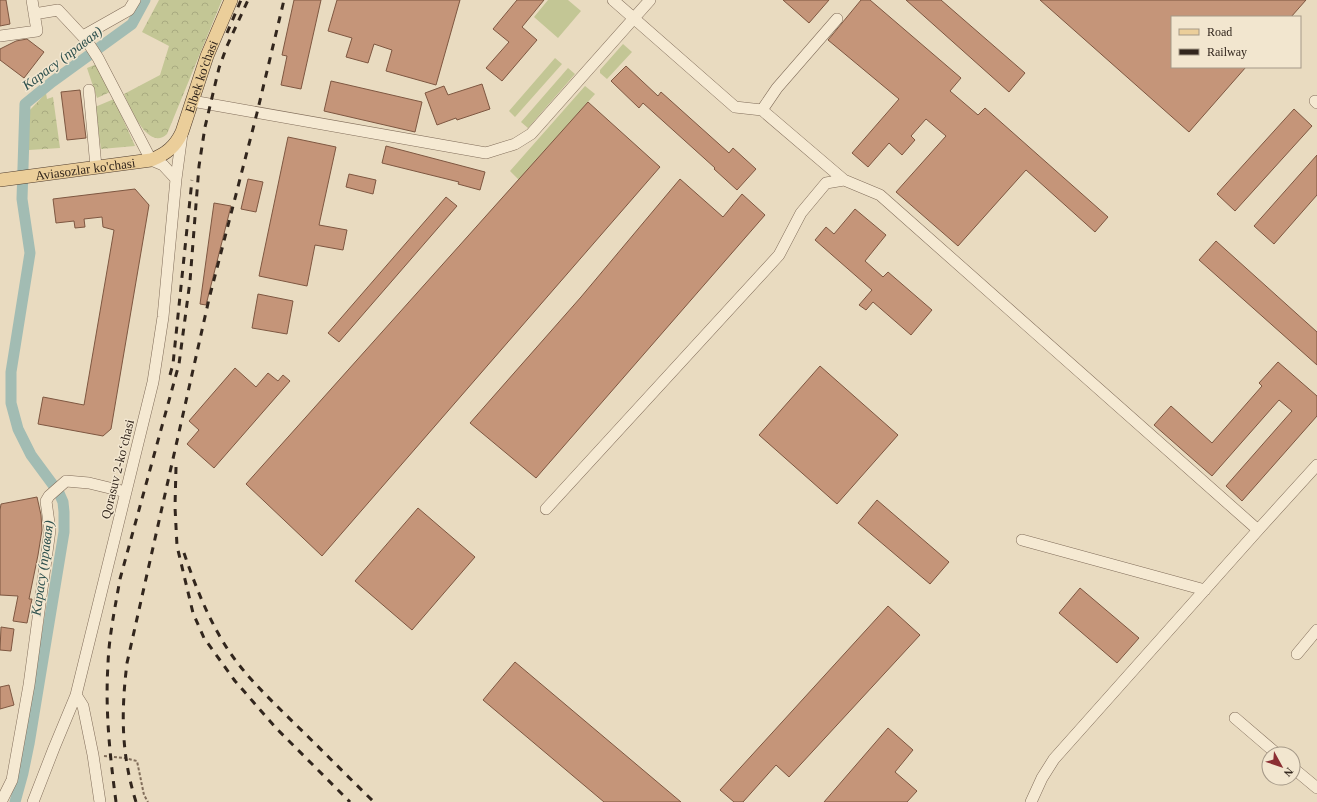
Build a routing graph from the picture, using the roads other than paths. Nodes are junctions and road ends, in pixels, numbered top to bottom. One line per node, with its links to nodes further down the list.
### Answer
1 (32, 0): 6 (street)
2 (135, 0): 10 (street)
3 (232, 0): 12 (main road, Elbek ko'chasi)
4 (613, 0): 7 (street)
5 (650, 0): 7 (street)
6 (34, 14): 9 (street); 10 (street)
7 (634, 18): 12 (street); 13 (street)
8 (837, 19): 13 (street)
9 (0, 36)
10 (85, 38): 16 (street)
11 (89, 90): 17 (street)
12 (192, 101): 14 (main road, Elbek ko'chasi)
13 (762, 110): 20 (street)
14 (182, 132): 15 (main road, Elbek ko'chasi); 18 (street, Qorasuv 2-koʻchasi)
15 (169, 151): 16 (main road, Aviasozlar ko'chasi)
16 (150, 160): 17 (main road, Aviasozlar ko'chasi); 18 (street)
17 (96, 167): 19 (main road, Aviasozlar ko'chasi)
18 (176, 179): 22 (street, Qorasuv 2-koʻchasi)
19 (1, 180)
20 (844, 180): 23 (street); 24 (street)
21 (1317, 465): 24 (street)
22 (126, 492): 29 (street, Qorasuv 2-koʻchasi); 34 (street)
23 (546, 509)
24 (1258, 530): 26 (street)
25 (1022, 540): 26 (street)
26 (1205, 590): 37 (street)
27 (1317, 630): 28 (street)
28 (1297, 654)
29 (76, 695): 35 (street, Qorasuv 2-koʻchasi); 36 (street)
30 (1235, 718): 31 (street)
31 (1268, 746)
32 (1301, 775): 33 (street)
33 (1317, 788)
34 (1, 802)
35 (34, 802)
36 (100, 802)
37 (1031, 802)

